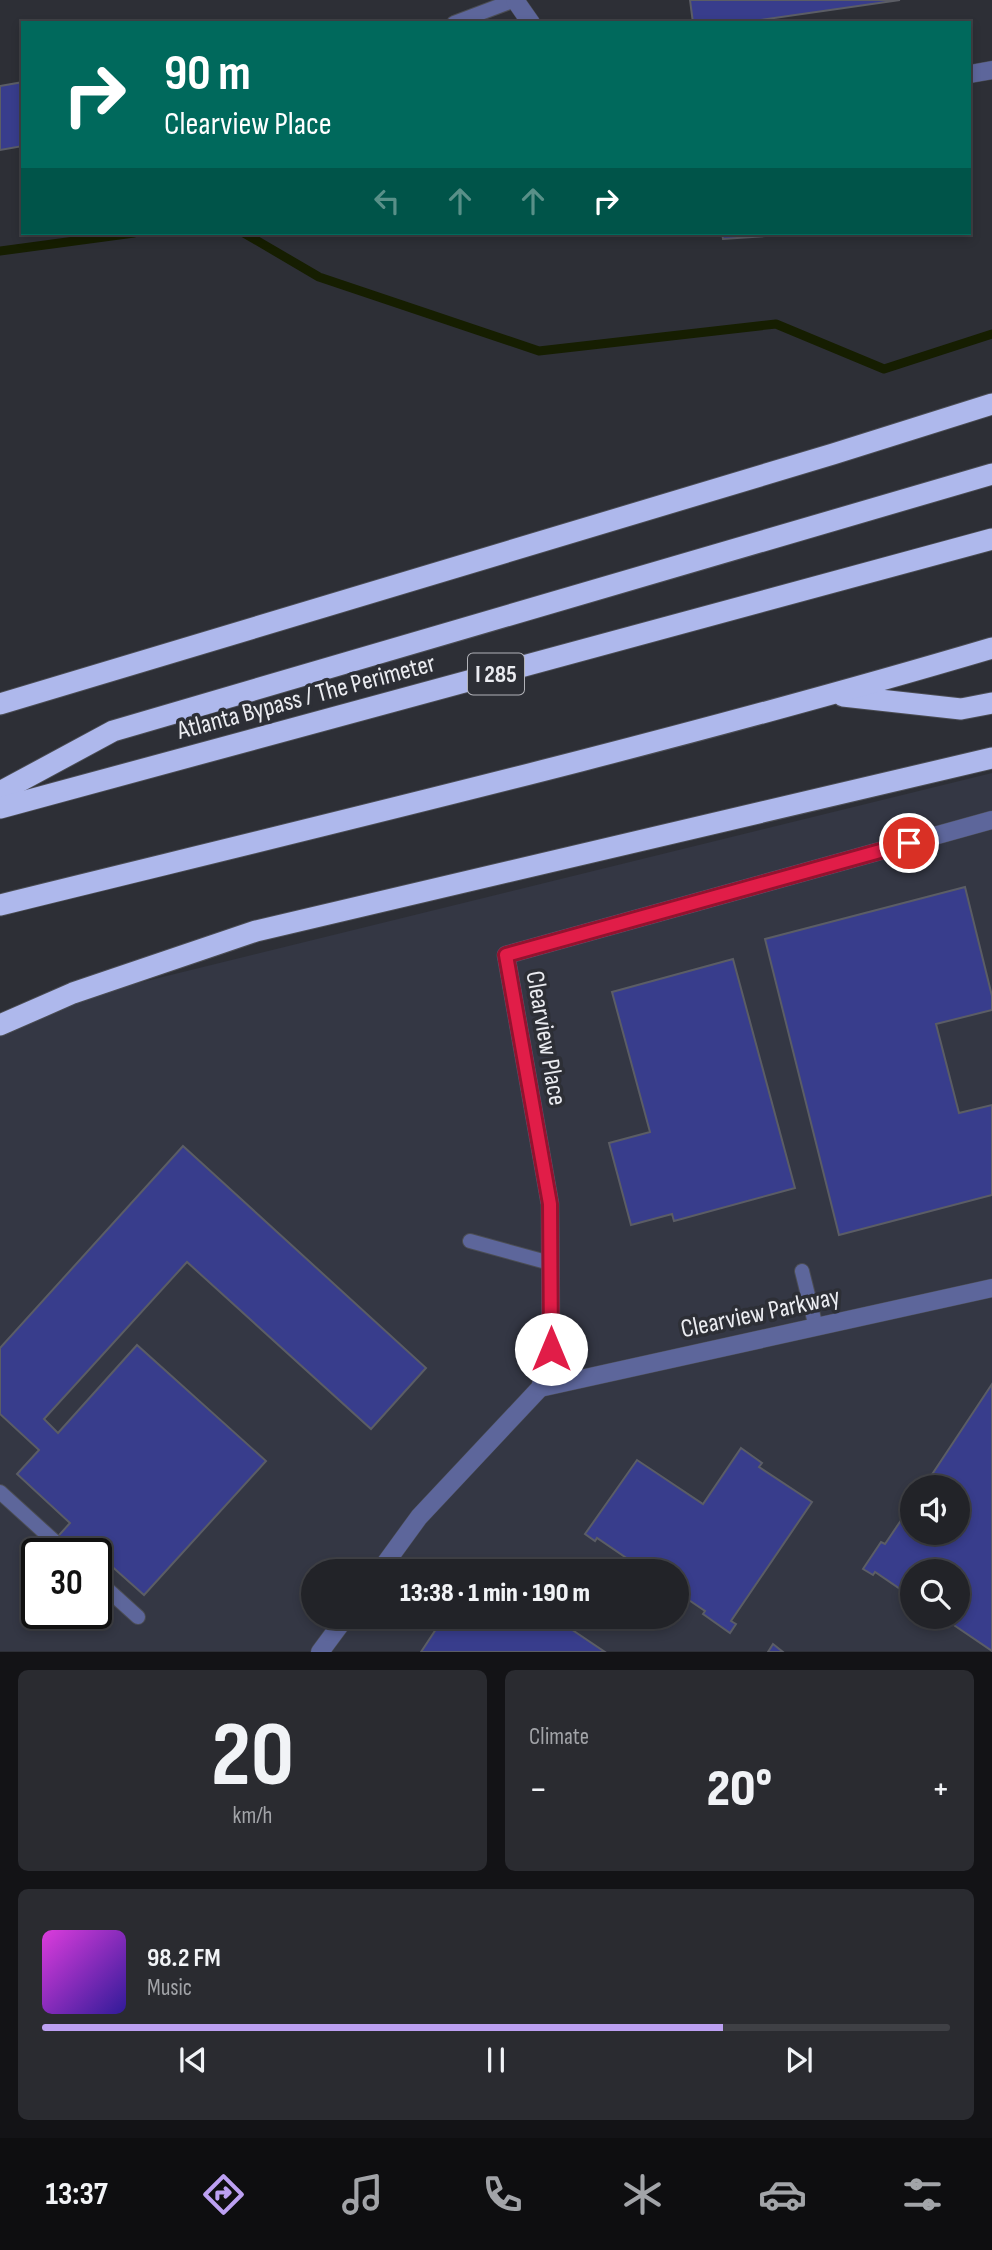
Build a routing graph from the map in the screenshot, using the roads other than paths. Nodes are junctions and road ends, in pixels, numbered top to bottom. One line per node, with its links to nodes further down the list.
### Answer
1 (515, 0): 2 (lane); 3 (street)
2 (459, 21)
3 (530, 21)
4 (992, 70): 5 (street)
5 (971, 74)
6 (992, 404): 12 (highway)
7 (992, 474): 14 (highway)
8 (992, 539): 15 (highway, Atlanta Bypass / The Perimeter / I 285)
9 (992, 648): 10 (highway)
10 (834, 694): 11 (highway); 17 (highway)
11 (992, 703)
12 (0, 704)
13 (992, 758): 18 (highway)
14 (0, 792)
15 (0, 808)
16 (991, 822): 20 (street, Clearview Place)
17 (0, 905)
18 (0, 1025)
19 (470, 1241): 20 (lane)
20 (550, 1263): 24 (street, Clearview Place)
21 (802, 1271): 23 (lane)
22 (992, 1288): 23 (street, Clearview Parkway)
23 (816, 1327): 24 (street, Clearview Parkway)
24 (540, 1388): 27 (street, Clearview Place)
25 (0, 1492): 26 (lane)
26 (51, 1538)
27 (388, 1559)
28 (112, 1593): 29 (lane)
29 (138, 1617)
30 (337, 1629): 31 (street)
31 (320, 1651)

